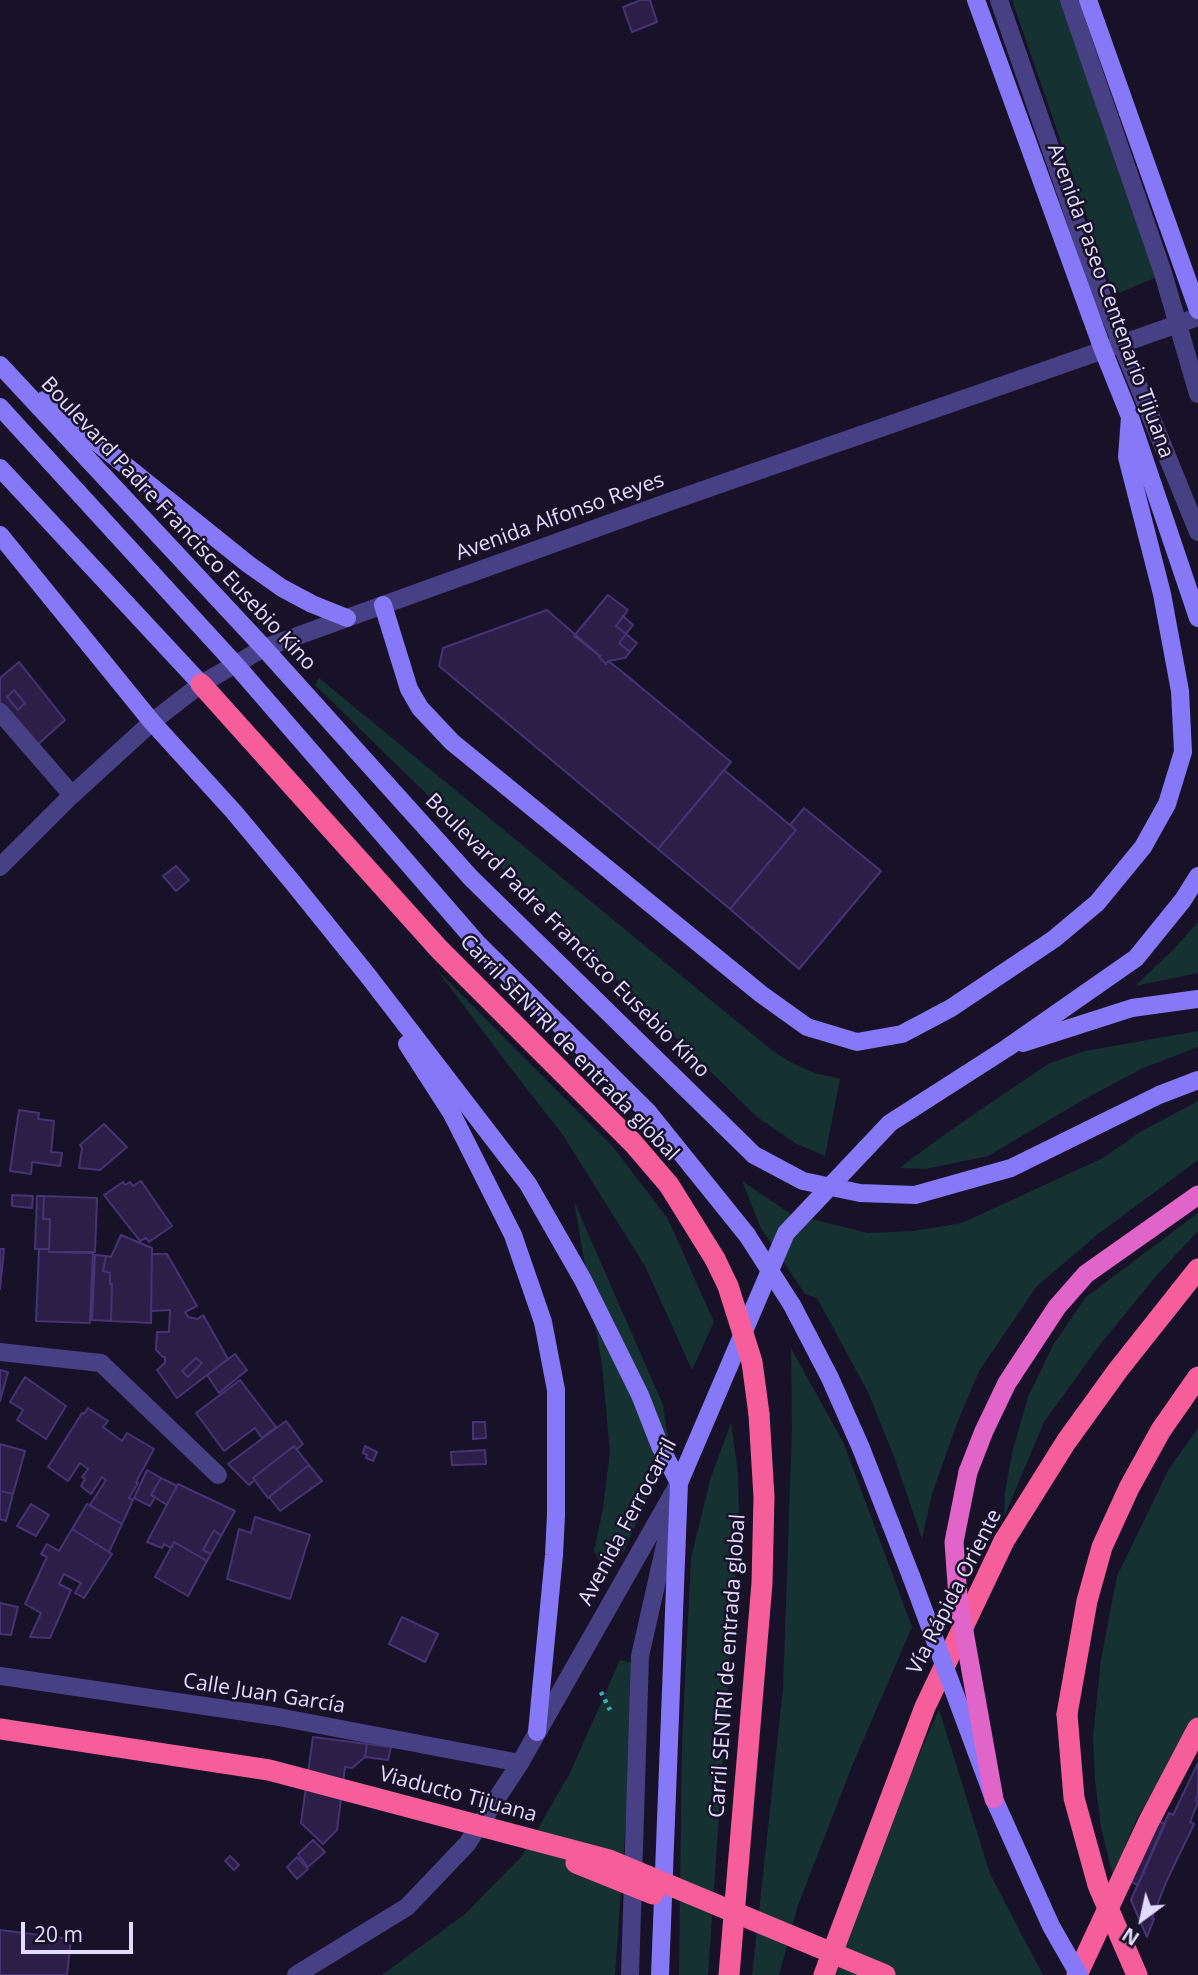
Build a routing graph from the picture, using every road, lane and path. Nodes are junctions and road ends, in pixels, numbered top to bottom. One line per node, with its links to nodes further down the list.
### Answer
1 (976, 0): 9 (main road, Avenida Paseo Centenario Tijuana)
2 (999, 0): 8 (street)
3 (1069, 0): 7 (street)
4 (1088, 0): 5 (main road)
5 (1198, 310)
6 (1198, 317): 7 (street, Avenida Alfonso Reyes)
7 (1177, 324): 8 (street, Avenida Alfonso Reyes); 11 (street)
8 (1121, 344): 9 (street, Avenida Alfonso Reyes); 15 (street)
9 (1103, 350): 13 (main road, Avenida Paseo Centenario Tijuana); 17 (street, Avenida Alfonso Reyes)
10 (0, 365): 18 (main road); 20 (main road, Boulevard Padre Francisco Eusebio Kino)
11 (1198, 394)
12 (0, 407): 21 (main road)
13 (1130, 417): 17 (main road); 19 (main road, Avenida Paseo Centenario Tijuana)
14 (0, 468): 22 (main road)
15 (1198, 532)
16 (0, 535): 24 (main road)
17 (383, 605): 18 (street, Avenida Alfonso Reyes)
18 (347, 618): 20 (street, Avenida Alfonso Reyes)
19 (1198, 618)
20 (264, 649): 21 (street, Avenida Alfonso Reyes); 31 (main road, Boulevard Padre Francisco Eusebio Kino, bridge)
21 (235, 664): 22 (street, Avenida Alfonso Reyes); 44 (main road, bridge)
22 (201, 684): 24 (street, Avenida Alfonso Reyes); 48 (highway, Carril SENTRI de entrada global, bridge)
23 (0, 712): 25 (street)
24 (152, 722): 25 (street, Avenida Alfonso Reyes); 28 (main road)
25 (72, 795): 26 (street, Avenida Alfonso Reyes)
26 (0, 867)
27 (1198, 876): 30 (main road)
28 (369, 977): 37 (main road); 41 (main road)
29 (1198, 999): 30 (main road)
30 (1007, 1048): 37 (main road, Avenida Ferrocarril)
31 (1198, 1080)
32 (1198, 1195): 44 (highway, bridge)
33 (1198, 1269): 49 (highway, Vía Rápida Oriente)
34 (0, 1352): 36 (street)
35 (1198, 1377): 53 (highway, bridge)
36 (218, 1475)
37 (679, 1483): 41 (street, Avenida Ferrocarril); 46 (street); 47 (main road)
38 (0, 1676): 43 (street, Calle Juan García)
39 (1198, 1728): 52 (highway)
40 (0, 1729): 51 (highway, Viaducto Tijuana, bridge)
41 (537, 1732): 43 (street, Avenida Ferrocarril)
42 (0, 1740): 50 (highway, Viaducto Tijuana, bridge)
43 (520, 1763): 45 (street, Avenida Ferrocarril)
44 (994, 1799): 52 (main road, bridge)
45 (296, 1975)
46 (630, 1975)
47 (660, 1975)
48 (729, 1975)
49 (824, 1975)
50 (860, 1975)
51 (885, 1975)
52 (1078, 1975)
53 (1137, 1975)

